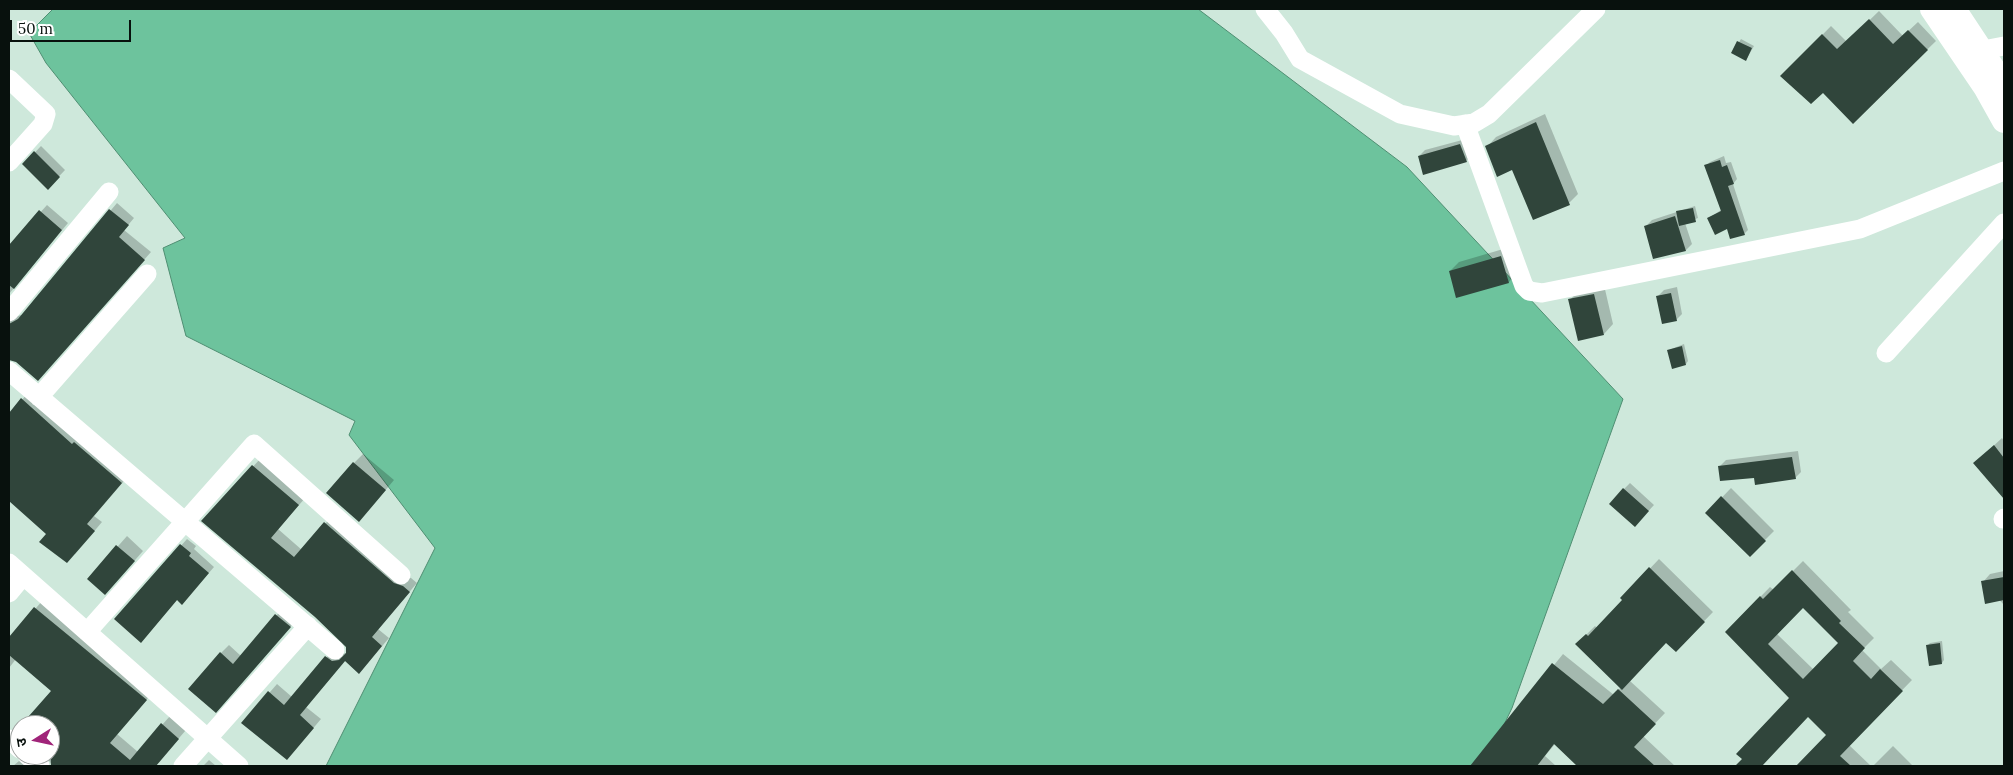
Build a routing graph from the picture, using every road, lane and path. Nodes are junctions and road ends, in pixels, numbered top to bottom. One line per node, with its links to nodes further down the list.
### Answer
1 (1265, 9): 9 (street)
2 (1932, 9): 8 (street)
3 (1954, 9): 5 (street)
4 (1592, 10): 9 (street)
5 (1994, 48): 7 (street)
6 (9, 79): 10 (street)
7 (2004, 85)
8 (2004, 121)
9 (1465, 124): 11 (street)
10 (9, 162)
11 (2004, 172)
12 (109, 192): 15 (street)
13 (2004, 223): 16 (street)
14 (147, 274): 18 (street)
15 (9, 312)
16 (1886, 353)
17 (9, 371): 18 (street)
18 (39, 397): 19 (street)
19 (185, 521): 21 (street); 24 (street); 25 (street)
20 (9, 563): 22 (street)
21 (401, 575)
22 (23, 576): 23 (street); 25 (street)
23 (9, 593)
24 (308, 626): 26 (street); 27 (street)
25 (87, 632): 27 (street)
26 (335, 650)
27 (208, 738): 28 (street); 29 (street)
28 (183, 766)
29 (239, 766)

